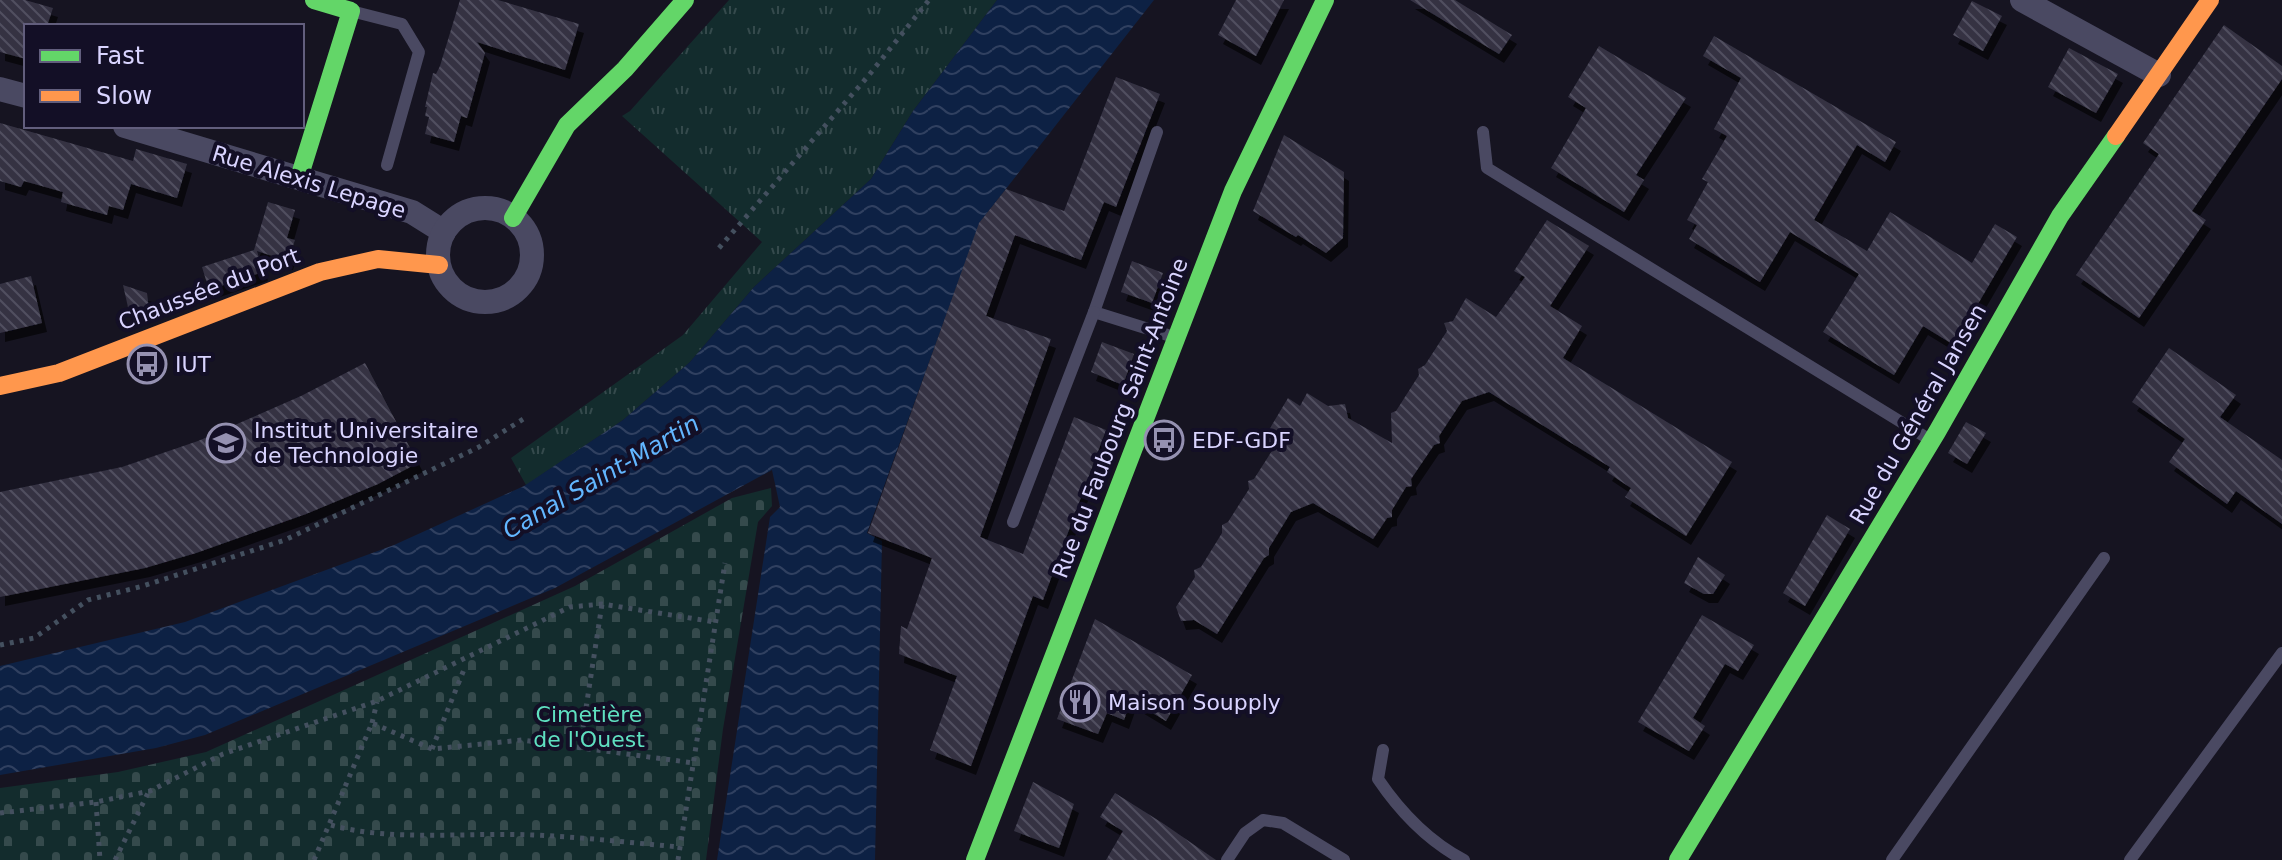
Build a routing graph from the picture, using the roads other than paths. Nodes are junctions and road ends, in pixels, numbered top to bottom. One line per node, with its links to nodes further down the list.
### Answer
1 (314, 0): 6 (street)
2 (685, 0): 15 (street)
3 (1325, 0): 19 (street, Rue du Faubourg Saint-Antoine)
4 (2022, 0): 7 (street)
5 (2210, 0): 7 (street, Rue du Général Jansen)
6 (351, 11): 13 (lane); 14 (street)
7 (2159, 75): 21 (street, Rue du Général Jansen)
8 (0, 89): 9 (street)
9 (24, 95)
10 (132, 128): 14 (street, Rue Alexis Lepage)
11 (1157, 132): 18 (lane)
12 (1483, 132): 21 (lane)
13 (387, 165)
14 (299, 178): 16 (street, Rue Alexis Lepage)
15 (513, 218): 16 (street); 17 (street)
16 (444, 232): 17 (street)
17 (439, 265): 20 (street, Chaussée du Port)
18 (1094, 312): 19 (lane); 22 (lane)
19 (1177, 338): 27 (street, Rue du Faubourg Saint-Antoine)
20 (0, 386)
21 (1932, 441): 31 (street, Rue du Général Jansen)
22 (1013, 522)
23 (2104, 558): 26 (lane)
24 (2282, 653): 32 (lane)
25 (1383, 750): 30 (lane)
26 (1895, 859)
27 (975, 860)
28 (1227, 860): 29 (lane)
29 (1344, 860)
30 (1464, 860)
31 (1678, 860)
32 (2130, 860)

